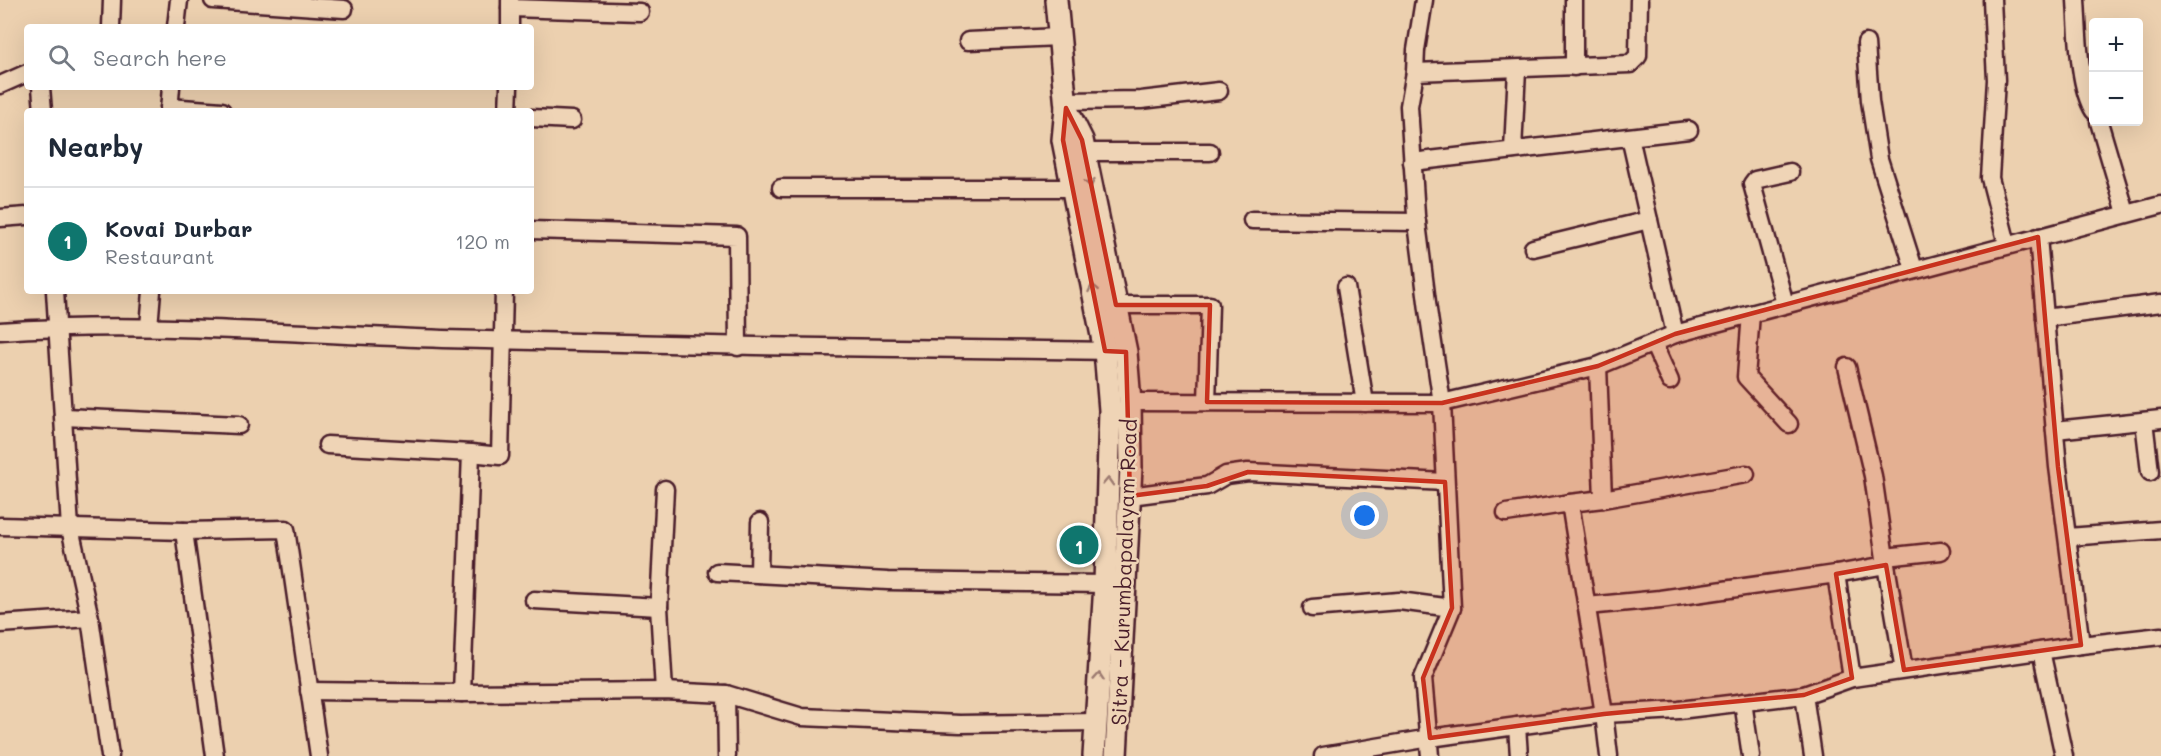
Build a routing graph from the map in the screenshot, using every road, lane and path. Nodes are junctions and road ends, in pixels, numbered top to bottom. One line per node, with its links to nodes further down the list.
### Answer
1 (112, 0): 13 (street)
2 (179, 0): 14 (street)
3 (213, 0): 11 (street)
4 (1056, 0): 16 (main road, Sitra - Kurumbapalayam Road)
5 (1424, 0): 21 (street)
6 (1574, 0): 19 (street)
7 (1639, 0): 19 (street)
8 (1992, 0): 54 (street)
9 (2076, 0): 29 (street)
10 (510, 4): 12 (street); 15 (street)
11 (344, 9)
12 (640, 12)
13 (111, 24)
14 (176, 24)
15 (510, 24)
16 (1059, 37): 17 (street); 28 (main road, Sitra - Kurumbapalayam Road)
17 (968, 41)
18 (1866, 42): 56 (street)
19 (1574, 67): 20 (street)
20 (1516, 69): 21 (street); 38 (street)
21 (1415, 72): 41 (street)
22 (24, 74): 23 (street)
23 (0, 85)
24 (41, 90): 30 (street)
25 (171, 90): 31 (street)
26 (509, 90): 32 (street)
27 (1219, 91): 28 (street)
28 (1065, 104): 39 (main road, Sitra - Kurumbapalayam Road); 44 (main road)
29 (2089, 105)
30 (43, 108)
31 (169, 108)
32 (508, 108)
33 (534, 118): 34 (street)
34 (572, 120)
35 (2100, 126): 46 (street)
36 (1689, 130): 37 (street)
37 (1630, 137): 38 (street); 50 (street)
38 (1513, 150): 41 (street)
39 (1084, 152): 40 (street); 63 (main road, Sitra - Kurumbapalayam Road, one-way to 63)
40 (1210, 152)
41 (1412, 162): 51 (street)
42 (1790, 172): 62 (street)
43 (781, 189): 44 (street)
44 (1073, 189): 73 (main road, one-way to 44)
45 (2161, 205): 46 (street)
46 (2126, 213): 53 (street)
47 (24, 216): 48 (street)
48 (0, 218)
49 (1252, 220): 51 (street)
50 (1649, 220): 55 (street); 69 (street)
51 (1418, 222): 81 (street)
52 (534, 230): 72 (street)
53 (2038, 237): 54 (street); 65 (street)
54 (2007, 244): 56 (street)
55 (1533, 248)
56 (1914, 269): 62 (street)
57 (1346, 287): 80 (street)
58 (55, 294): 66 (street)
59 (152, 294): 67 (street)
60 (504, 294): 70 (street)
61 (2161, 303): 65 (street)
62 (1785, 304): 64 (street)
63 (1116, 305): 74 (main road, Sitra - Kurumbapalayam Road); 79 (street)
64 (1750, 314): 69 (street); 84 (street)
65 (2045, 318): 86 (street)
66 (58, 327): 67 (street); 68 (street); 82 (street)
67 (149, 327): 70 (street)
68 (0, 331)
69 (1675, 334): 71 (street)
70 (503, 340): 72 (street); 88 (street)
71 (1653, 343): 75 (street); 77 (street)
72 (738, 347): 73 (street)
73 (1105, 351): 74 (street); 108 (main road, one-way to 73)
74 (1126, 352): 78 (main road, Sitra - Kurumbapalayam Road)
75 (1598, 366): 81 (street); 94 (street)
76 (1847, 367): 104 (street)
77 (1670, 381)
78 (1130, 402): 79 (street); 93 (main road, Sitra - Kurumbapalayam Road)
79 (1207, 402): 80 (street)
80 (1365, 403): 81 (street)
81 (1442, 403): 91 (street)
82 (64, 417): 85 (street); 99 (street)
83 (2153, 420): 86 (street); 89 (street)
84 (1789, 423)
85 (239, 425)
86 (2055, 430): 102 (street)
87 (327, 445): 88 (street)
88 (471, 453): 123 (street)
89 (2150, 472)
90 (1746, 474): 94 (street)
91 (1445, 482): 93 (street); 113 (street)
92 (665, 489): 111 (street)
93 (1130, 496): 136 (main road, Sitra - Kurumbapalayam Road)
94 (1603, 500): 95 (street)
95 (1570, 503): 96 (street); 110 (street)
96 (1506, 513)
97 (760, 522): 106 (street)
98 (0, 526): 99 (street)
99 (70, 528): 101 (street); 114 (street)
100 (2161, 530): 102 (street)
101 (184, 531): 121 (street); 132 (street)
102 (2068, 537): 117 (street)
103 (1941, 551): 104 (street)
104 (1885, 561): 107 (street); 119 (street)
105 (717, 572): 106 (street)
106 (759, 574): 108 (street)
107 (1836, 574): 110 (street); 120 (street)
108 (1104, 584): 128 (main road, one-way to 108)
109 (534, 600): 111 (street)
110 (1587, 606): 127 (street)
111 (659, 608): 122 (street)
112 (1312, 608): 113 (street)
113 (1452, 608): 130 (street)
114 (90, 618): 115 (street); 131 (street)
115 (0, 624)
116 (2161, 637): 117 (street)
117 (2081, 645): 118 (street)
118 (2041, 651): 119 (street); 143 (street)
119 (1904, 670): 120 (street)
120 (1852, 678): 125 (street)
121 (309, 691): 123 (street); 133 (street)
122 (664, 692): 123 (street); 124 (street)
123 (462, 693)
124 (726, 694): 128 (street); 134 (street)
125 (1804, 695): 126 (street); 142 (street)
126 (1743, 702): 127 (street); 141 (street)
127 (1604, 714): 129 (street); 140 (street)
128 (1096, 722): 135 (main road)
129 (1517, 726): 130 (street); 139 (street)
130 (1430, 738): 137 (street); 138 (street)
131 (110, 756)
132 (215, 756)
133 (320, 756)
134 (727, 756)
135 (1094, 756)
136 (1116, 756)
137 (1323, 756)
138 (1430, 756)
139 (1519, 756)
140 (1609, 756)
141 (1751, 756)
142 (1813, 756)
143 (2064, 756)

